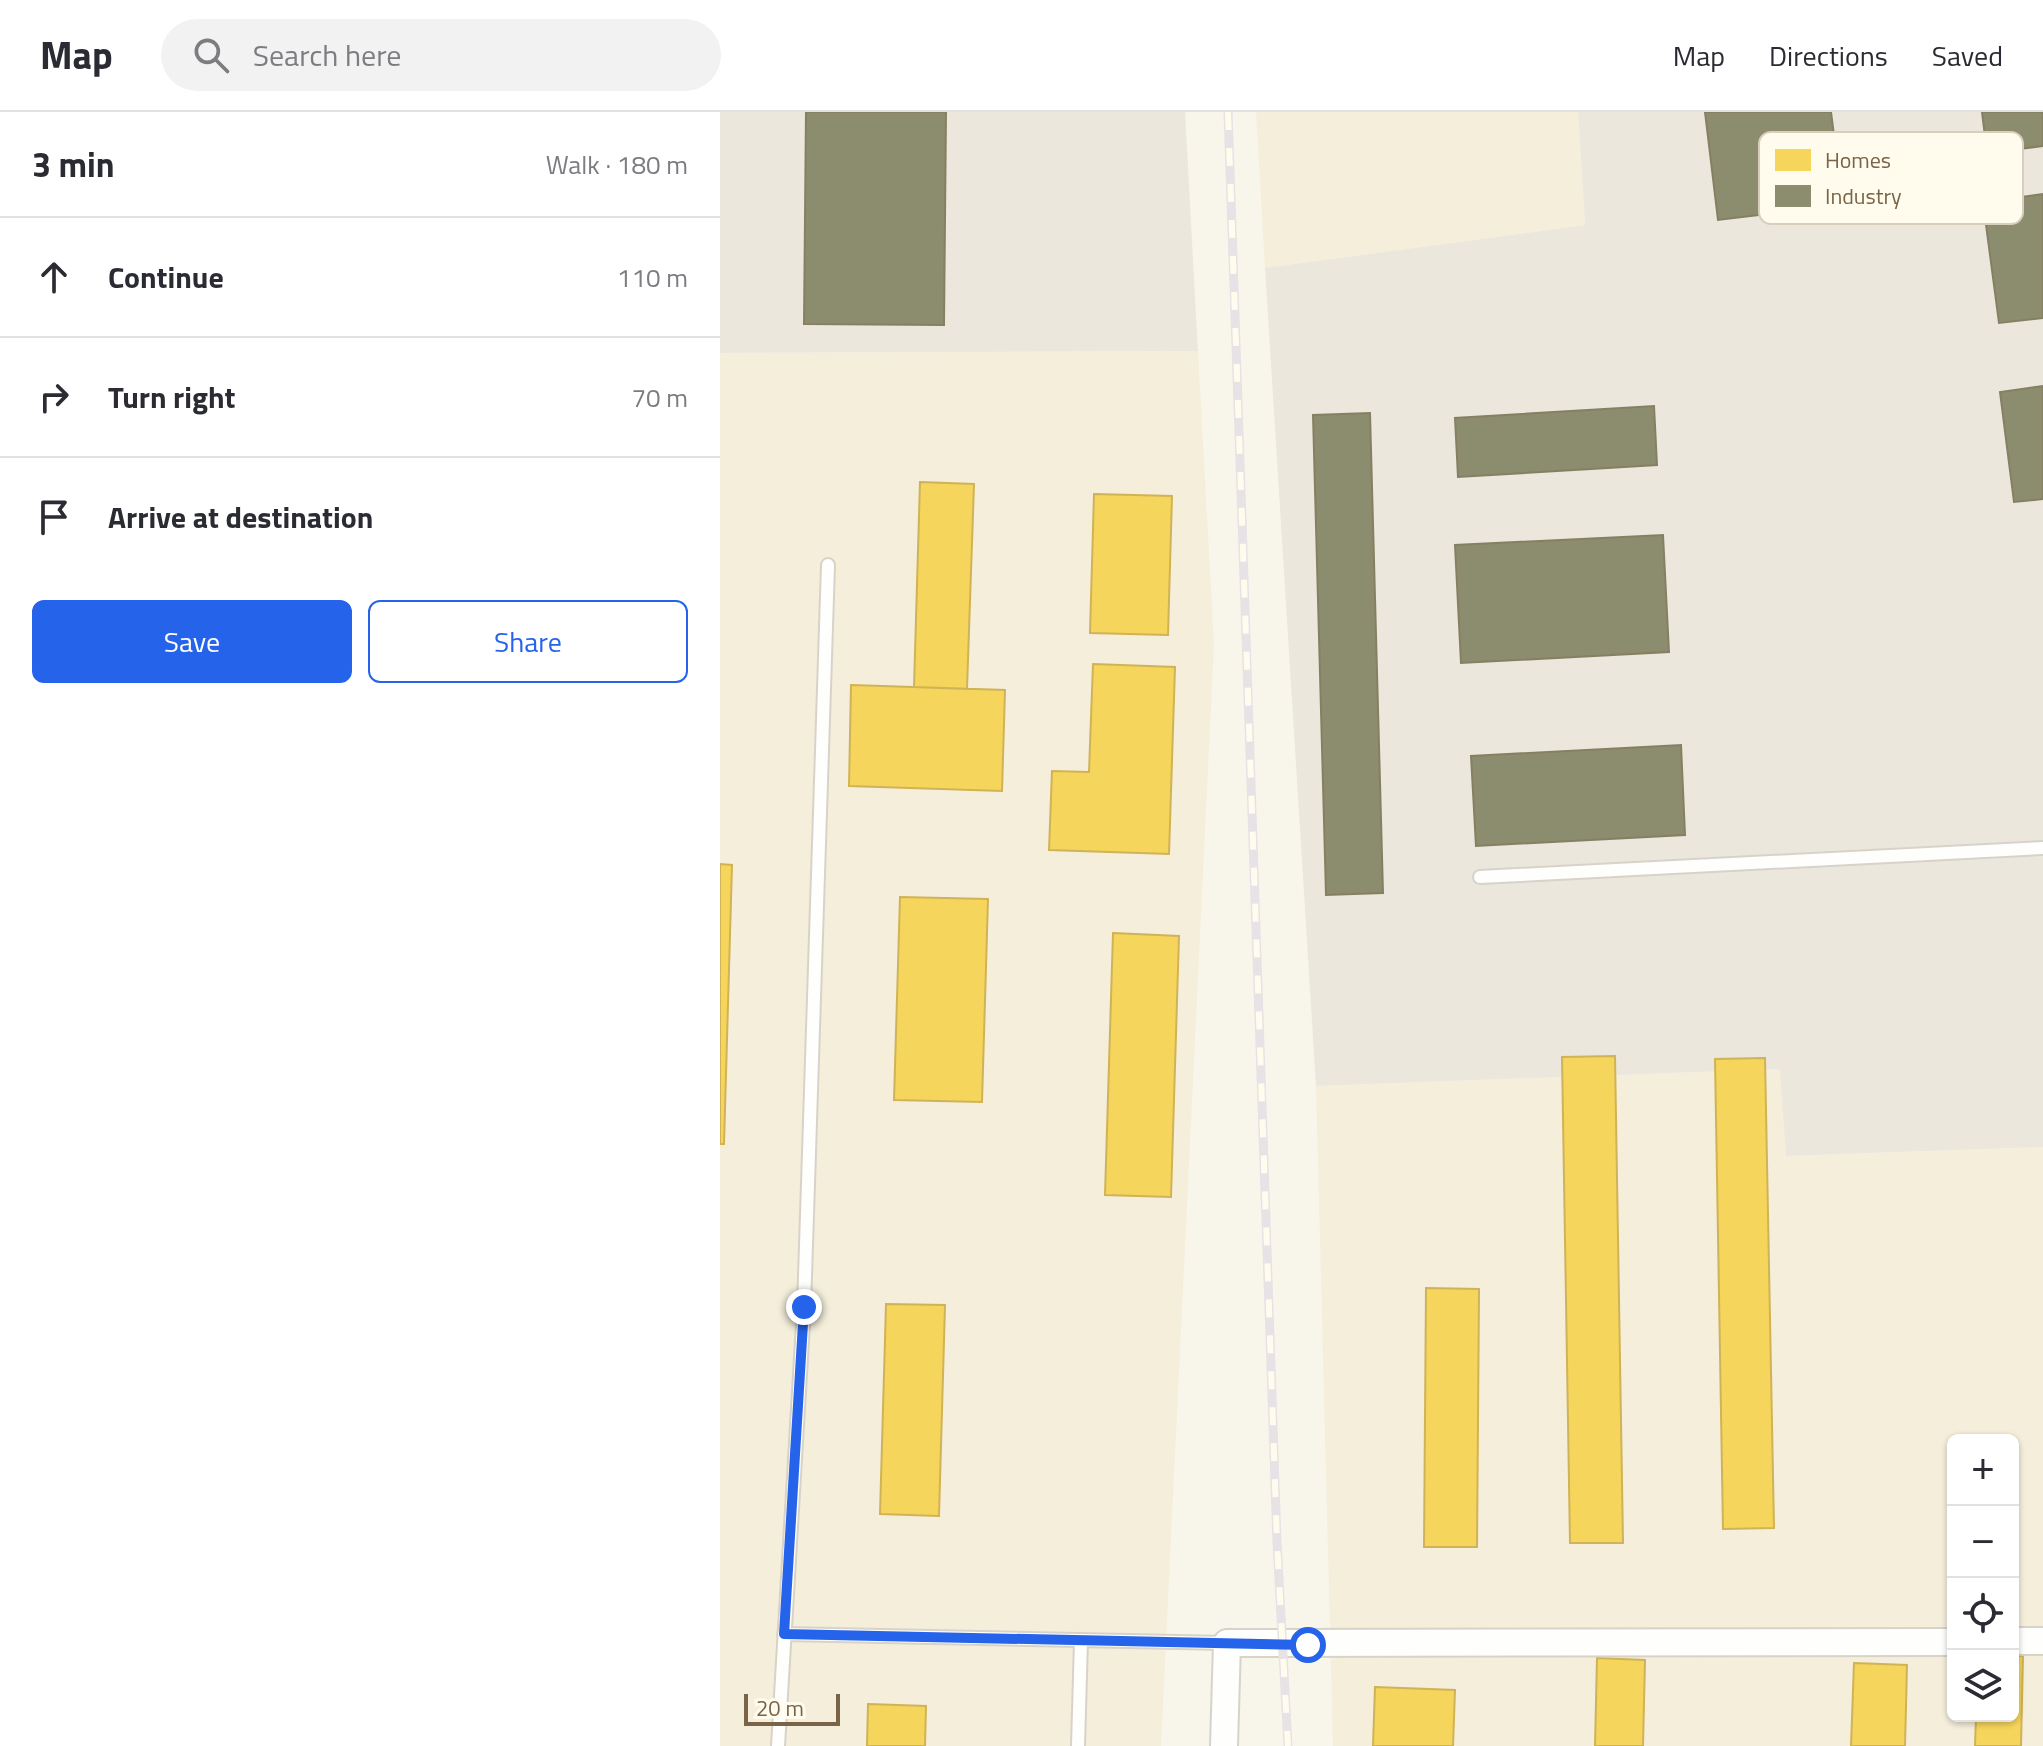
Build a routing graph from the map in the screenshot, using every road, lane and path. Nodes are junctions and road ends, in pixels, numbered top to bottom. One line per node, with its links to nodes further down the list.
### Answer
1 (828, 565): 4 (lane)
2 (2043, 848): 3 (lane)
3 (1480, 877)
4 (784, 1634): 5 (lane); 10 (lane)
5 (1081, 1640): 9 (lane); 11 (lane)
6 (2019, 1641): 7 (street)
7 (2043, 1641)
8 (1947, 1642): 9 (street)
9 (1227, 1643): 12 (street)
10 (778, 1746)
11 (1078, 1746)
12 (1224, 1746)

